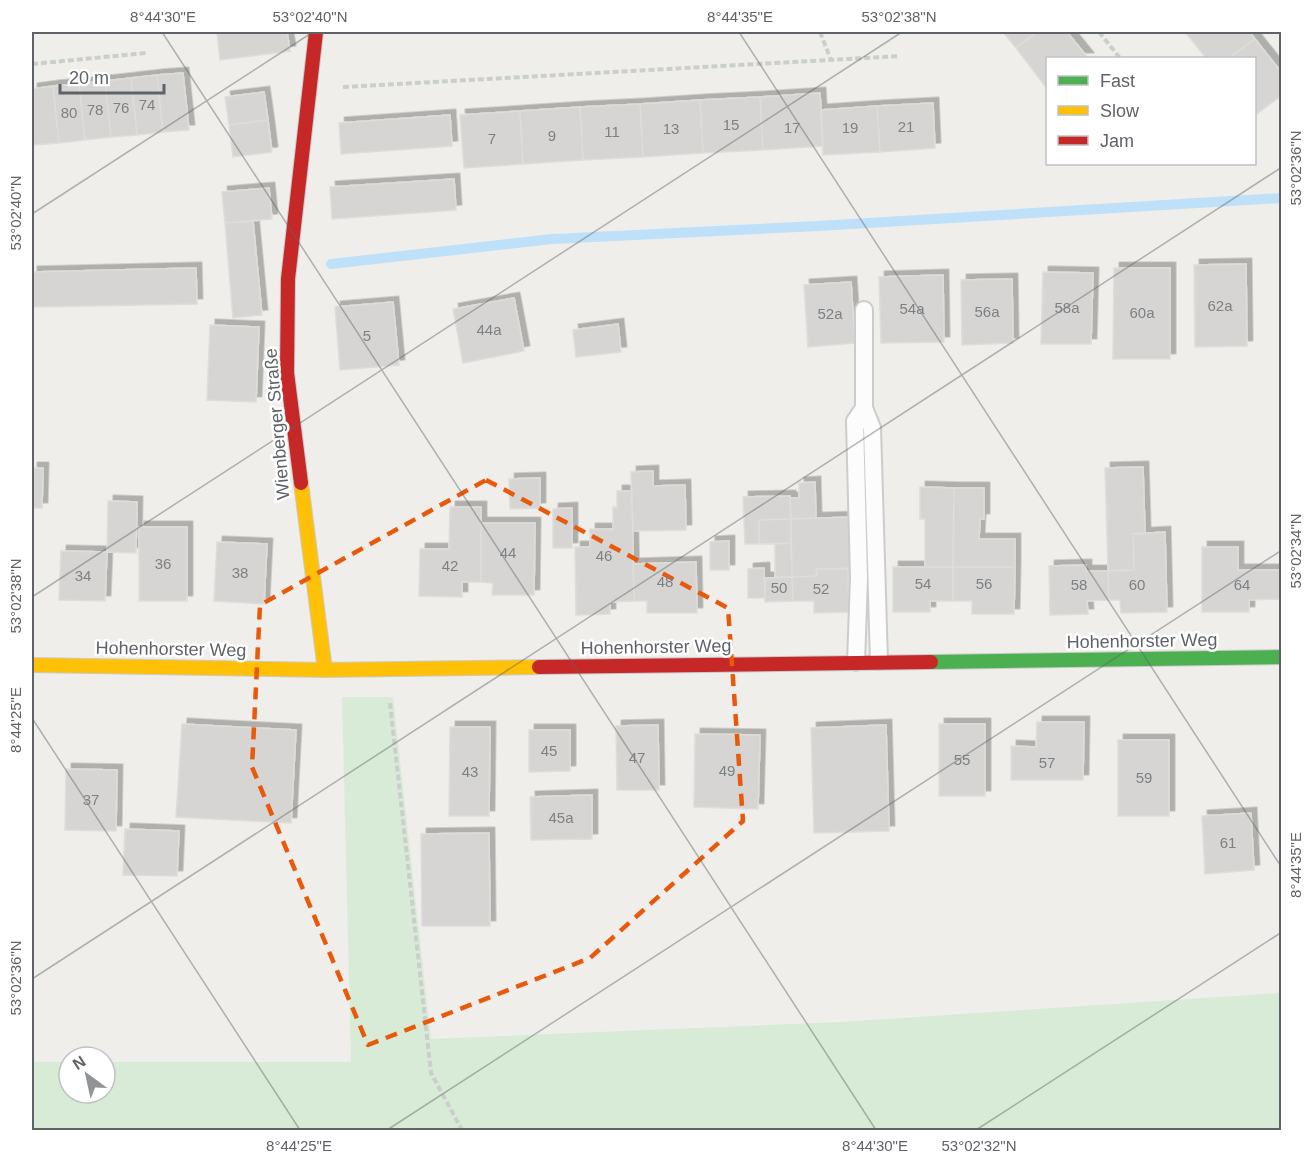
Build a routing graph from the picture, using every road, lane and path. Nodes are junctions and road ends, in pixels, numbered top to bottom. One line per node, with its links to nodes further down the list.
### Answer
1 (316, 32): 9 (street, Wienberger Straße)
2 (820, 32): 7 (path)
3 (1099, 32): 6 (path)
4 (146, 53): 8 (path)
5 (900, 56): 7 (path)
6 (1119, 57)
7 (831, 60): 9 (path)
8 (32, 64)
9 (309, 89): 17 (street, Wienberger Straße)
10 (864, 310): 11 (lane)
11 (864, 408): 13 (lane); 14 (lane)
12 (1281, 657): 13 (street, Hohenhorster Weg)
13 (879, 661): 14 (street, Hohenhorster Weg)
14 (856, 662): 16 (street, Hohenhorster Weg)
15 (32, 665): 17 (street, Hohenhorster Weg)
16 (386, 668): 17 (street, Hohenhorster Weg); 18 (path)
17 (325, 670)
18 (462, 1131)

